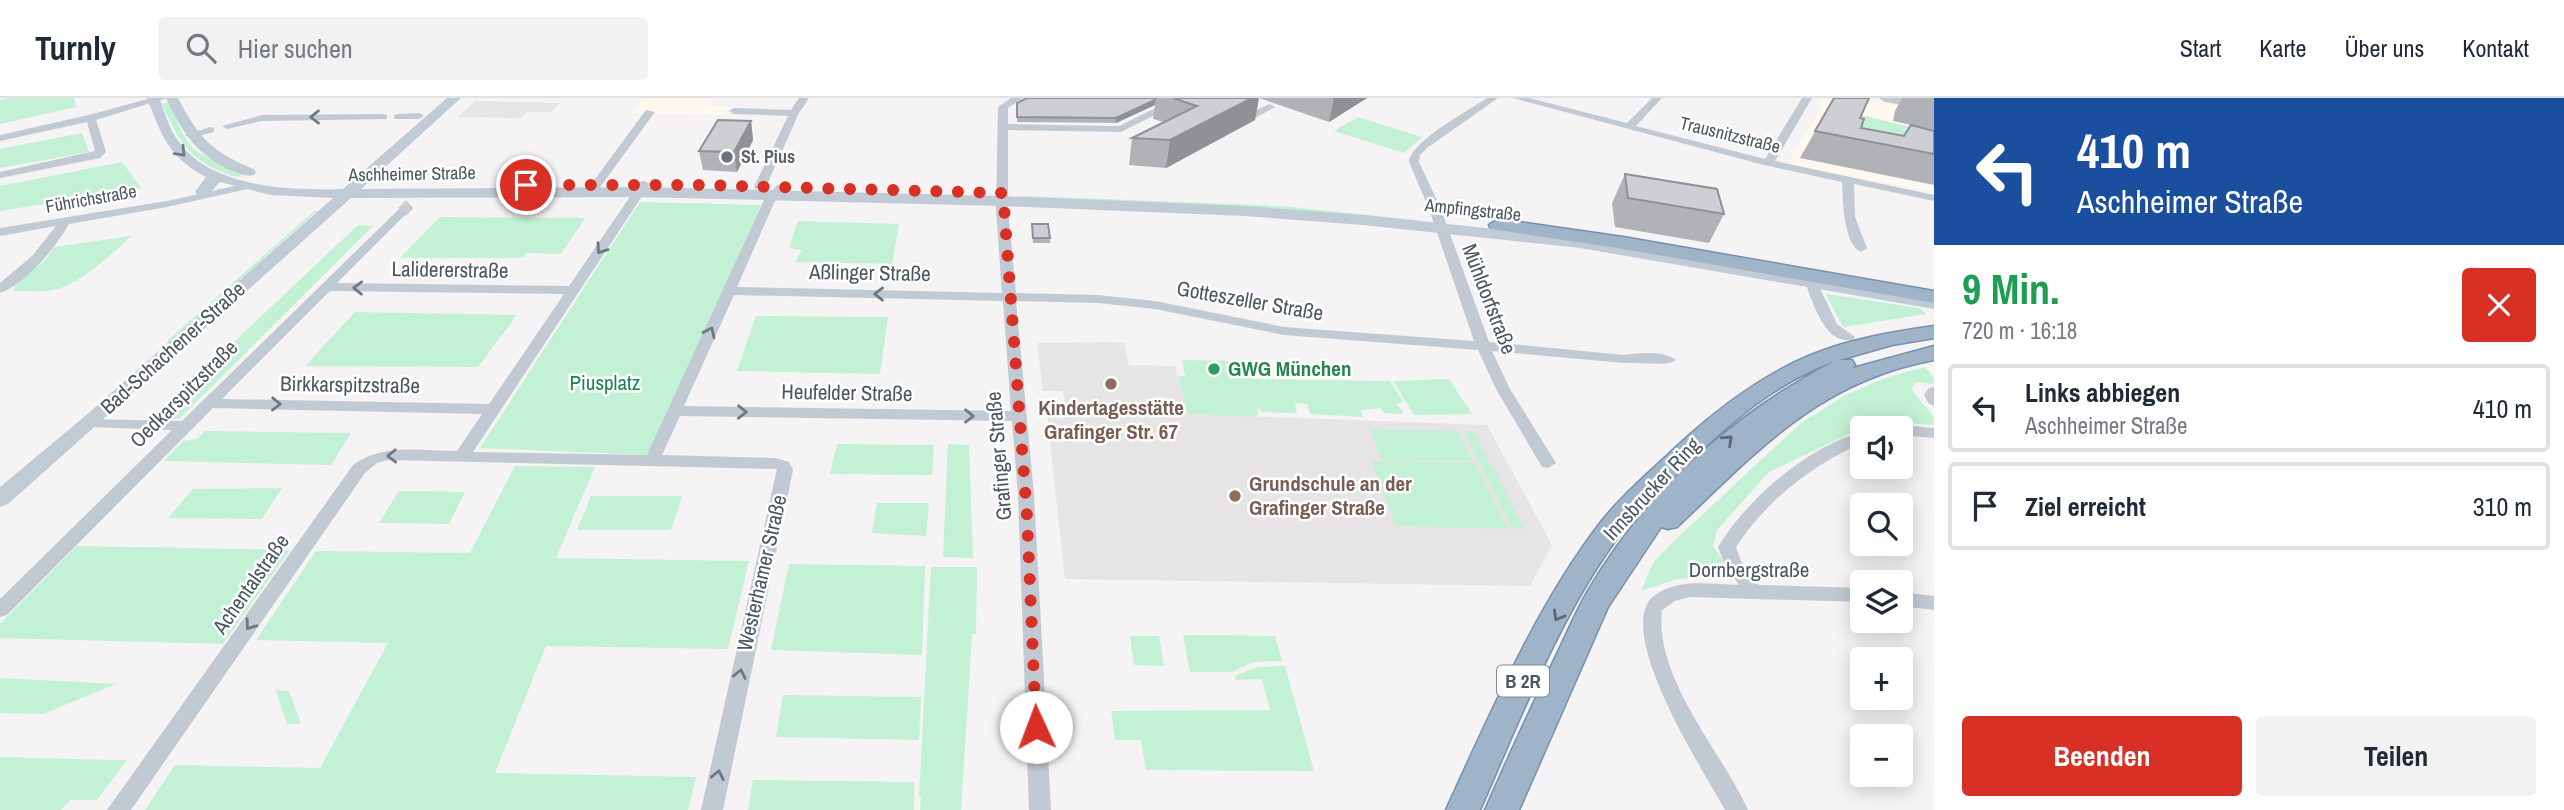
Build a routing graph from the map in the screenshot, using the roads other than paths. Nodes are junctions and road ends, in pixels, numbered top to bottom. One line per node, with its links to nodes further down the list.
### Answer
1 (172, 98): 29 (main road)
2 (440, 98): 21 (main road)
3 (454, 98): 39 (main road)
4 (784, 98): 19 (street)
5 (804, 98): 20 (street)
6 (1184, 98): 26 (street)
7 (1204, 98): 15 (street)
8 (1493, 98): 47 (street, Mühldorfstraße)
9 (1518, 98): 27 (street, Trausnitzstraße)
10 (1657, 98): 27 (street)
11 (1807, 98): 31 (street)
12 (1885, 98): 16 (street)
13 (157, 99): 24 (street); 32 (main road, one-way to 32)
14 (1012, 99): 26 (street, Grafinger Straße)
15 (1254, 102)
16 (1934, 107)
17 (734, 111): 19 (street)
18 (650, 112): 37 (street)
19 (776, 113): 20 (street)
20 (794, 113): 36 (street)
21 (419, 116): 23 (street); 39 (main road)
22 (383, 117): 25 (street, one-way to 25)
23 (398, 117)
24 (91, 118): 30 (street); 33 (street)
25 (227, 126)
26 (1003, 127): 43 (street, Grafinger Straße)
27 (1629, 127): 31 (street, Trausnitzstraße)
28 (209, 130): 29 (street)
29 (190, 135): 34 (main road)
30 (0, 138)
31 (1768, 163): 35 (street, Trausnitzstraße)
32 (214, 174): 34 (main road); 41 (main road)
33 (0, 175)
34 (247, 181): 39 (main road); 41 (street, Führichstraße); 45 (street, Führichstraße)
35 (1848, 181): 44 (street, Trausnitzstraße); 50 (street)
36 (760, 187): 38 (main road, Aschheimer Straße); 40 (main road, Aschheimer Straße)
37 (594, 188): 38 (main road, Aschheimer Straße); 39 (main road, Aschheimer Straße); 42 (main road, Aschheimer Straße)
38 (641, 188): 40 (main road, Aschheimer Straße); 54 (street, one-way to 54)
39 (341, 190): 42 (main road, Aschheimer Straße); 71 (main road, Bad-Schachener-Straße)
40 (778, 191): 43 (main road, Aschheimer Straße); 56 (street)
41 (203, 192): 45 (street, Führichstraße)
42 (428, 193): 52 (street, Oedkarspitzstraße)
43 (1002, 197): 47 (main road, Ampfingstraße); 58 (street, Grafinger Straße)
44 (1934, 198)
45 (188, 199): 46 (street, Führichstraße)
46 (64, 222): 49 (street, Führichstraße); 53 (street)
47 (1439, 223): 48 (main road, Ampfingstraße); 51 (main road, Ampfingstraße); 64 (street, Mühldorfstraße)
48 (1498, 225): 55 (main road, Ampfingstraße); 57 (highway)
49 (0, 232)
50 (1861, 248)
51 (1811, 282): 59 (main road, Ampfingstraße); 62 (street)
52 (326, 287): 54 (street, Lalidererstraße, one-way to 52); 67 (street, Oedkarspitzstraße)
53 (0, 289)
54 (574, 290): 68 (street)
55 (1934, 290)
56 (728, 291): 58 (street, Aßlinger Straße, one-way to 56); 69 (street, one-way to 56)
57 (1934, 296)
58 (1010, 297): 64 (street, Gotteszeller Straße); 70 (street, Grafinger Straße)
59 (1934, 304)
60 (1934, 321): 62 (highway)
61 (1934, 331): 81 (highway, Innsbrucker Ring / B 2R)
62 (1840, 332): 81 (highway)
63 (1934, 343): 81 (highway, Innsbrucker Ring / B 2R, one-way to 63)
64 (1483, 346): 66 (street, Gotteszeller Straße); 78 (street, Mühldorfstraße)
65 (1934, 353): 81 (highway)
66 (1669, 360)
67 (208, 403): 68 (street, Birkkarspitzstraße, one-way to 68); 72 (street, Oedkarspitzstraße)
68 (490, 409): 76 (street)
69 (674, 411): 70 (street, Heufelder Straße, one-way to 70); 77 (street)
70 (1019, 416): 89 (street, Grafinger Straße)
71 (82, 420): 72 (street); 79 (main road, Bad-Schachener-Straße); 80 (main road, Bad-Schachener-Straße)
72 (185, 426): 86 (street, Oedkarspitzstraße)
73 (1913, 431): 74 (street)
74 (1934, 433)
75 (1850, 444): 82 (street)
76 (460, 457): 77 (street); 87 (street, Achentalstraße, one-way to 87)
77 (652, 461): 88 (street, Westerhamer Straße, one-way to 77)
78 (1548, 463)
79 (0, 482)
80 (0, 499)
81 (1626, 532): 90 (highway, Innsbrucker Ring / B 2R, one-way to 90); 91 (highway, Innsbrucker Ring / B 2R)
82 (1753, 590): 83 (street, Dornbergstraße); 92 (street, Dornbergstraße)
83 (1850, 594)
84 (1913, 601): 85 (street)
85 (1934, 603)
86 (0, 610)
87 (118, 810)
88 (712, 810)
89 (1040, 810)
90 (1463, 810)
91 (1502, 810)
92 (1737, 810)

